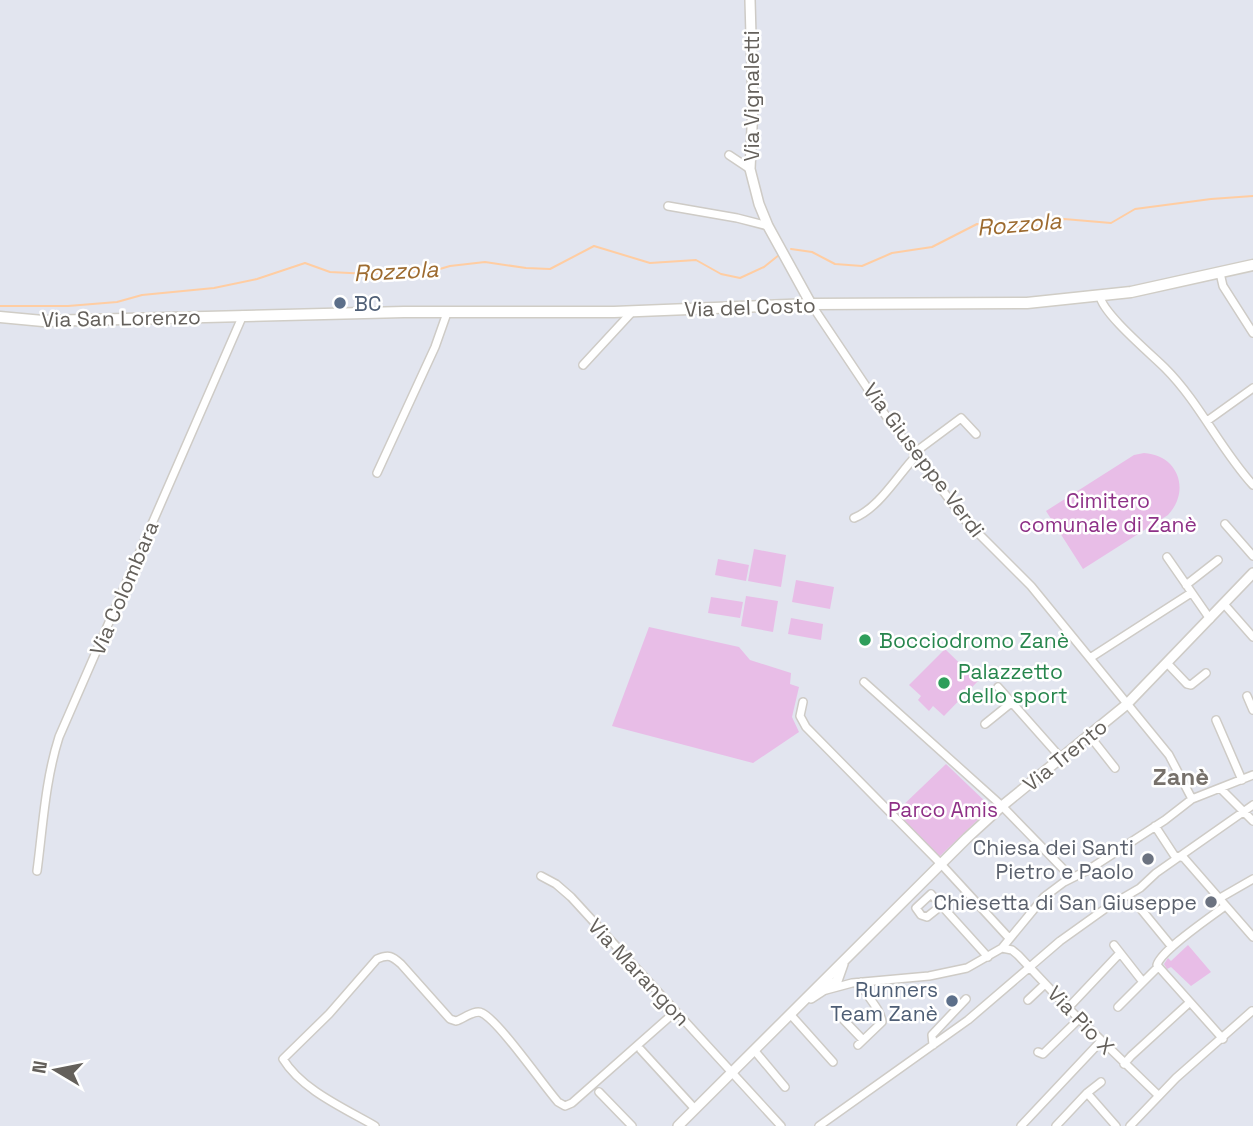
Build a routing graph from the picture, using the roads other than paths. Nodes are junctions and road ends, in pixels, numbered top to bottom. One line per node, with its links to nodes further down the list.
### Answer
1 (750, 0): 3 (street, Via Vignaletti)
2 (729, 155): 3 (street)
3 (750, 169): 5 (street, Via Vignaletti)
4 (668, 206): 5 (street)
5 (768, 226): 9 (street, Via Vignaletti)
6 (1253, 265): 7 (main road, Via del Costo)
7 (1220, 273): 8 (main road, Via del Costo); 14 (street)
8 (1100, 296): 9 (main road, Via del Costo); 17 (street)
9 (811, 304): 10 (main road, Via del Costo); 19 (street, Via Giuseppe Verdi)
10 (632, 312): 11 (main road, Via del Costo); 15 (street)
11 (447, 313): 12 (main road, Via del Costo); 20 (street)
12 (243, 315): 13 (main road, Via San Lorenzo); 59 (street, Via Colombara)
13 (0, 317)
14 (1253, 333)
15 (583, 365)
16 (1253, 388): 17 (street)
17 (1207, 421): 21 (street)
18 (976, 434): 19 (street)
19 (915, 455): 22 (street); 33 (street, Via Giuseppe Verdi)
20 (377, 473)
21 (1253, 485)
22 (854, 518)
23 (1225, 524): 24 (street)
24 (1253, 556)
25 (1167, 557): 28 (street)
26 (1218, 560): 28 (street)
27 (1253, 574): 30 (street, Via Trento)
28 (1186, 585): 29 (street)
29 (1191, 593): 31 (street); 33 (street)
30 (1224, 604): 31 (street, Via Trento); 32 (street)
31 (1210, 618): 34 (street, Via Trento)
32 (1253, 637)
33 (1090, 658): 41 (street, Via Giuseppe Verdi)
34 (1167, 663): 35 (street); 41 (street, Via Trento)
35 (1206, 673)
36 (864, 682): 53 (street)
37 (998, 687): 40 (street)
38 (1247, 696): 42 (street)
39 (803, 702): 58 (street)
40 (1011, 703): 44 (street); 46 (street)
41 (1126, 705): 45 (street, Via Trento); 51 (street, Via Giuseppe Verdi)
42 (1253, 710)
43 (1216, 720): 49 (street)
44 (985, 724)
45 (1089, 735): 46 (street, Via Trento); 47 (street)
46 (1061, 758): 53 (street, Via Trento)
47 (1115, 768)
48 (1253, 775): 49 (street)
49 (1241, 780): 50 (street)
50 (1221, 789): 51 (street); 54 (street)
51 (1192, 799): 56 (street)
52 (1253, 805): 54 (street)
53 (1002, 806): 58 (street, Via Trento); 61 (street)
54 (1244, 810): 55 (street); 57 (street)
55 (1253, 821)
56 (1155, 826): 57 (street); 61 (street)
57 (1178, 857): 63 (street); 78 (street)
58 (941, 864): 64 (street, Via Trento); 71 (street)
59 (37, 871)
60 (541, 876): 92 (street, Via Marangon)
61 (1071, 877): 69 (street)
62 (1253, 879): 63 (street)
63 (1220, 898): 66 (street)
64 (908, 899): 67 (street); 80 (street, Via Trento)
65 (942, 905): 67 (street); 67 (street); 77 (street)
66 (1226, 906): 70 (street); 73 (street)
67 (916, 908)
68 (1140, 908): 73 (street)
69 (1018, 930): 71 (street); 75 (street)
70 (1253, 937)
71 (1009, 938): 74 (street)
72 (1114, 945): 76 (street)
73 (1172, 947): 79 (street)
74 (1002, 948): 75 (street); 77 (street)
75 (1012, 950): 78 (street, Via Pio X)
76 (1120, 953): 82 (street); 91 (street)
77 (988, 957): 81 (street)
78 (1029, 966): 84 (street, Via Pio X); 99 (street)
79 (1157, 968): 82 (street); 89 (street)
80 (834, 976): 83 (street); 85 (street, Via Trento)
81 (861, 982): 83 (street); 95 (street)
82 (1143, 982): 90 (street)
83 (852, 983): 85 (street)
84 (1045, 984): 87 (street); 91 (street, Via Pio X)
85 (822, 987): 94 (street, Via Trento)
86 (966, 999): 99 (street)
87 (1028, 1000)
88 (1253, 1002): 93 (street)
89 (1189, 1003): 97 (street); 104 (street)
90 (1118, 1007)
91 (1068, 1009): 96 (street, Via Pio X)
92 (675, 1012): 105 (street, Via Marangon); 114 (street)
93 (1253, 1012): 97 (street)
94 (791, 1013): 101 (street, Via Trento); 103 (street)
95 (841, 1017)
96 (1079, 1019): 98 (street, Via Pio X); 102 (street)
97 (1223, 1039): 110 (street)
98 (1101, 1041): 104 (street, Via Pio X); 117 (street)
99 (933, 1045): 113 (street)
100 (641, 1050): 111 (street)
101 (754, 1050): 105 (street, Via Trento); 107 (street)
102 (1038, 1052)
103 (833, 1062)
104 (1124, 1064): 110 (street, Via Pio X)
105 (733, 1072): 111 (street, Via Trento); 116 (street, Via Marangon)
106 (1101, 1082): 109 (street)
107 (785, 1087)
108 (599, 1092): 115 (street)
109 (1087, 1093): 118 (street); 119 (street)
110 (1158, 1096): 120 (street)
111 (695, 1109): 112 (street, Via Trento)
112 (684, 1124)
113 (824, 1125)
114 (375, 1126)
115 (632, 1126)
116 (781, 1126)
117 (1021, 1126)
118 (1056, 1126)
119 (1115, 1126)
120 (1130, 1126)

